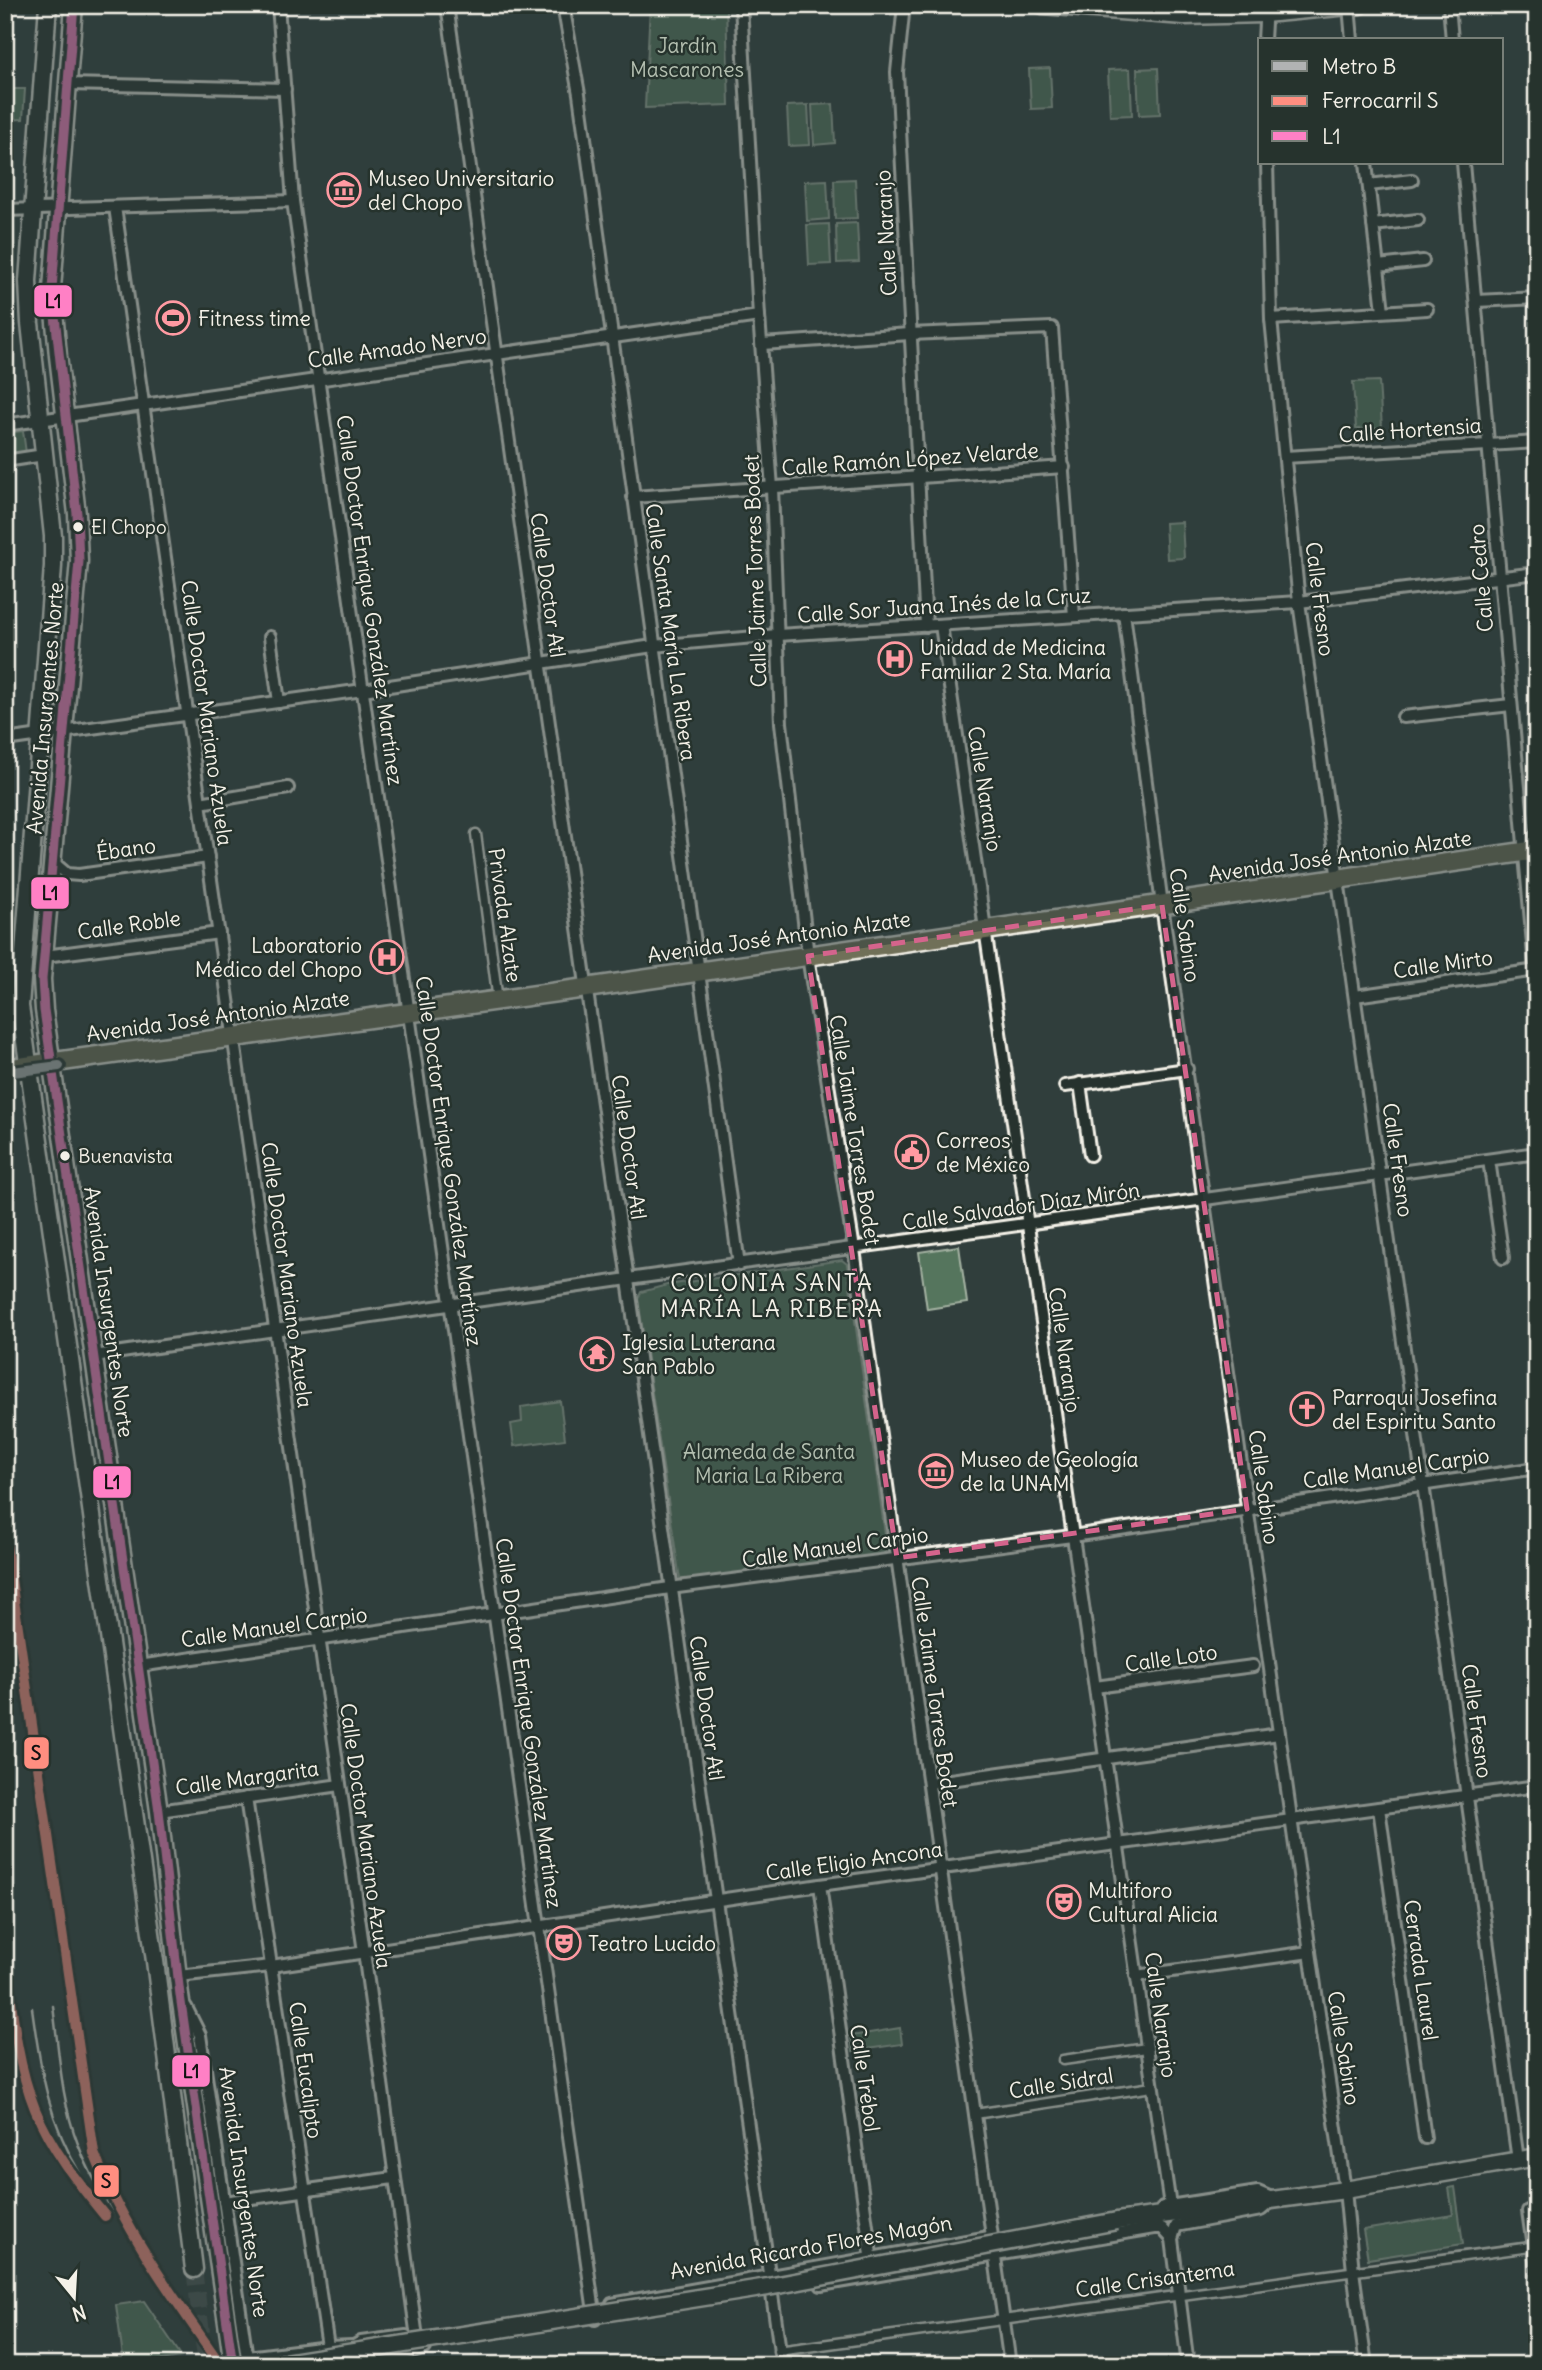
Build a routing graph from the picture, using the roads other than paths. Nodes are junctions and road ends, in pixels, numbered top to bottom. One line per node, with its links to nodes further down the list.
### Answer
1 (48, 5): 27 (main road, Avenida Insurgentes Norte)
2 (74, 5): 16 (main road, Avenida Insurgentes Norte)
3 (278, 5): 17 (street, Calle Doctor Enrique González Martínez)
4 (447, 5): 41 (street, Calle Doctor Atl)
5 (563, 5): 39 (street, Calle Santa María La Ribera)
6 (741, 5): 36 (street, Calle Jaime Torres Bodet)
7 (904, 5): 38 (street, Calle Naranjo)
8 (1042, 5): 12 (main road)
9 (1360, 5): 11 (main road)
10 (1449, 5): 15 (street)
11 (1349, 6): 12 (main road); 14 (street)
12 (1265, 10): 13 (street)
13 (1264, 38)
14 (1352, 38)
15 (1452, 38)
16 (67, 84): 17 (street); 25 (main road, Avenida Insurgentes Norte)
17 (285, 89): 23 (street, Calle Doctor Enrique González Martínez)
18 (1267, 164): 37 (street, Calle Fresno)
19 (1366, 164): 22 (street)
20 (1463, 164): 33 (street, Calle Cedro)
21 (1412, 180): 22 (street)
22 (1369, 185): 29 (street)
23 (293, 201): 24 (street); 42 (street, Calle Doctor Enrique González Martínez)
24 (115, 206): 25 (street); 43 (street, Calle Doctor Mariano Azuela)
25 (57, 209): 27 (street); 44 (main road, Avenida Insurgentes Norte)
26 (5, 210): 27 (street)
27 (33, 210): 45 (main road, Avenida Insurgentes Norte)
28 (1418, 220): 29 (street)
29 (1373, 225): 31 (street)
30 (1423, 261): 31 (street)
31 (1378, 266): 35 (street)
32 (1537, 298): 33 (street)
33 (1476, 301): 48 (street, Calle Cedro)
34 (1427, 309): 35 (street)
35 (1383, 312): 37 (street)
36 (759, 316): 39 (street, Calle Amado Nervo); 40 (street, Calle Jaime Torres Bodet)
37 (1271, 319): 50 (street, Calle Fresno)
38 (910, 334): 40 (street); 52 (street); 53 (street, Calle Naranjo)
39 (611, 337): 41 (street, Calle Amado Nervo); 55 (street, Calle Santa María La Ribera)
40 (762, 344): 54 (street, Calle Jaime Torres Bodet)
41 (497, 354): 42 (street, Calle Amado Nervo); 66 (street, Calle Doctor Atl)
42 (320, 378): 43 (street, Calle Amado Nervo); 67 (street, Calle Doctor Enrique González Martínez)
43 (143, 404): 44 (street, Calle Amado Nervo); 70 (street, Calle Doctor Mariano Azuela)
44 (65, 416): 45 (street, Calle Amado Nervo); 72 (main road, Avenida Insurgentes Norte)
45 (40, 420): 46 (street, Calle Amado Nervo); 49 (main road, Avenida Insurgentes Norte)
46 (5, 425)
47 (1537, 442): 48 (street, Calle Hortensia)
48 (1488, 444): 50 (street, Calle Hortensia); 57 (street, Calle Cedro)
49 (44, 456): 51 (street); 73 (main road, Avenida Insurgentes Norte)
50 (1285, 457): 58 (street, Calle Fresno)
51 (5, 461)
52 (1064, 467): 53 (street, Calle Ramón López Velarde); 60 (street)
53 (917, 477): 54 (street, Calle Ramón López Velarde); 62 (street, Calle Naranjo)
54 (772, 488): 55 (street, Calle Ramón López Velarde); 63 (street, Calle Jaime Torres Bodet)
55 (632, 497): 65 (street, Calle Santa María La Ribera)
56 (1537, 573): 57 (street, Calle Sor Juana Inés de la Cruz)
57 (1500, 576): 58 (street, Calle Sor Juana Inés de la Cruz); 69 (street, Calle Cedro)
58 (1299, 601): 59 (street, Calle Sor Juana Inés de la Cruz); 81 (street, Calle Fresno)
59 (1124, 613): 60 (street, Calle Sor Juana Inés de la Cruz); 82 (street, Calle Sabino)
60 (1074, 616): 61 (street, Calle Sor Juana Inés de la Cruz)
61 (941, 625): 62 (street, Calle Sor Juana Inés de la Cruz); 83 (street, Calle Naranjo)
62 (926, 626): 63 (street, Calle Sor Juana Inés de la Cruz)
63 (778, 635): 65 (street, Calle Sor Juana Inés de la Cruz); 86 (street, Calle Jaime Torres Bodet)
64 (270, 636): 68 (street)
65 (653, 646): 66 (street, Calle Sor Juana Inés de la Cruz); 88 (street, Calle Santa María La Ribera)
66 (540, 662): 67 (street, Calle Sor Juana Inés de la Cruz); 89 (street, Calle Doctor Atl)
67 (363, 690): 68 (street, Calle Sor Juana Inés de la Cruz); 93 (street, Calle Doctor Enrique González Martínez)
68 (279, 702): 70 (street, Calle Sor Juana Inés de la Cruz)
69 (1511, 705): 71 (street); 78 (street, Calle Cedro)
70 (188, 715): 72 (street, Calle Sor Juana Inés de la Cruz); 76 (street, Calle Doctor Mariano Azuela)
71 (1403, 717)
72 (65, 731): 73 (street, Calle Sor Juana Inés de la Cruz); 80 (main road, Avenida Insurgentes Norte)
73 (41, 736): 74 (street, Calle Sor Juana Inés de la Cruz); 96 (main road, Avenida Insurgentes Norte)
74 (5, 740)
75 (288, 788): 76 (street)
76 (200, 803): 79 (street, Calle Doctor Mariano Azuela)
77 (476, 834): 92 (street, Privada Alzate)
78 (1531, 851): 81 (main road, Avenida José Antonio Alzate); 87 (street, Calle Cedro)
79 (208, 857): 80 (street, Ébano); 84 (street, Calle Doctor Mariano Azuela)
80 (53, 862): 85 (main road, Avenida Insurgentes Norte)
81 (1340, 879): 82 (main road, Avenida José Antonio Alzate); 91 (street, Calle Fresno)
82 (1162, 905): 83 (main road, Avenida José Antonio Alzate); 98 (street, Calle Sabino)
83 (987, 929): 86 (main road, Avenida José Antonio Alzate); 106 (street, Calle Naranjo)
84 (219, 933): 85 (street, Calle Roble); 94 (street, Calle Doctor Mariano Azuela)
85 (45, 956): 95 (main road, Avenida Insurgentes Norte)
86 (808, 956): 88 (main road, Avenida José Antonio Alzate); 107 (street, Calle Jaime Torres Bodet)
87 (1535, 970): 90 (street, Calle Cedro); 91 (street, Calle Mirto)
88 (698, 972): 89 (main road, Avenida José Antonio Alzate); 109 (street, Calle Santa María La Ribera)
89 (586, 988): 92 (main road, Avenida José Antonio Alzate); 110 (street, Calle Doctor Atl)
90 (1537, 989)
91 (1355, 996): 104 (street, Calle Fresno)
92 (498, 1001): 93 (main road, Avenida José Antonio Alzate)
93 (409, 1013): 94 (main road, Avenida José Antonio Alzate); 111 (street, Calle Doctor Enrique González Martínez)
94 (233, 1035): 95 (main road, Avenida José Antonio Alzate); 112 (street, Calle Doctor Mariano Azuela)
95 (51, 1062): 96 (main road, Avenida José Antonio Alzate); 113 (main road, Avenida Insurgentes Norte)
96 (27, 1065): 97 (main road, Avenida José Antonio Alzate); 165 (main road, Avenida Insurgentes Norte)
97 (5, 1069)
98 (1187, 1069): 99 (street); 105 (street, Calle Sabino)
99 (1080, 1083): 100 (street); 102 (street)
100 (1065, 1086)
101 (1537, 1153): 103 (street, Calle Salvador Díaz Mirón)
102 (1090, 1155)
103 (1489, 1160): 104 (street, Calle Salvador Díaz Mirón); 108 (street)
104 (1380, 1176): 105 (street, Calle Salvador Díaz Mirón); 115 (street, Calle Fresno)
105 (1205, 1200): 106 (street, Calle Salvador Díaz Mirón); 116 (street, Calle Sabino)
106 (1027, 1225): 107 (street, Calle Salvador Díaz Mirón); 117 (street, Calle Naranjo)
107 (854, 1248): 109 (street, Calle Salvador Díaz Mirón); 118 (street, Calle Jaime Torres Bodet)
108 (1503, 1258)
109 (739, 1265): 110 (street, Calle Salvador Díaz Mirón)
110 (628, 1279): 111 (street, Calle Salvador Díaz Mirón); 119 (street, Calle Doctor Atl)
111 (450, 1305): 112 (street, Calle Salvador Díaz Mirón); 120 (street, Calle Doctor Enrique González Martínez)
112 (276, 1330): 113 (street, Calle Salvador Díaz Mirón); 121 (street, Calle Doctor Mariano Azuela)
113 (94, 1356): 122 (main road, Avenida Insurgentes Norte)
114 (1537, 1468): 115 (street, Calle Manuel Carpio)
115 (1425, 1484): 116 (street, Calle Manuel Carpio); 130 (street, Calle Fresno)
116 (1247, 1509): 117 (street, Calle Manuel Carpio); 125 (street, Calle Sabino)
117 (1072, 1536): 118 (street, Calle Manuel Carpio); 124 (street, Calle Naranjo)
118 (897, 1558): 119 (street, Calle Manuel Carpio); 127 (street, Calle Jaime Torres Bodet)
119 (670, 1588): 120 (street, Calle Manuel Carpio); 138 (street, Calle Doctor Atl)
120 (495, 1616): 121 (street, Calle Manuel Carpio); 139 (street, Calle Doctor Enrique González Martínez)
121 (318, 1640): 122 (street, Calle Manuel Carpio); 128 (street, Calle Doctor Mariano Azuela)
122 (139, 1666): 133 (main road, Avenida Insurgentes Norte)
123 (1253, 1666): 124 (street, Calle Loto)
124 (1095, 1687): 126 (street, Calle Naranjo)
125 (1279, 1734): 126 (street); 134 (street, Calle Sabino)
126 (1105, 1759): 127 (street); 135 (street, Calle Naranjo)
127 (929, 1783): 136 (street, Calle Jaime Torres Bodet)
128 (340, 1784): 131 (street, Calle Margarita); 140 (street, Calle Doctor Mariano Azuela)
129 (1537, 1786): 130 (street, Calle Eligio Ancona)
130 (1468, 1796): 132 (street, Calle Eligio Ancona); 152 (street, Calle Fresno)
131 (247, 1798): 133 (street, Calle Margarita); 142 (street, Calle Eucalipto)
132 (1379, 1808): 134 (street, Calle Eligio Ancona); 150 (street, Cerrada Laurel)
133 (159, 1811): 143 (main road, Avenida Insurgentes Norte)
134 (1291, 1820): 135 (street, Calle Eligio Ancona); 141 (street, Calle Sabino)
135 (1116, 1844): 136 (street, Calle Eligio Ancona); 144 (street, Calle Naranjo)
136 (940, 1868): 137 (street, Calle Eligio Ancona); 149 (street, Calle Jaime Torres Bodet)
137 (820, 1885): 138 (street, Calle Eligio Ancona); 164 (street, Calle Trébol)
138 (717, 1901): 139 (street, Calle Eligio Ancona); 168 (street, Calle Doctor Atl)
139 (538, 1926): 140 (street, Calle Eligio Ancona); 172 (street, Calle Doctor Enrique González Martínez)
140 (364, 1952): 142 (street, Calle Eligio Ancona); 153 (street, Calle Doctor Mariano Azuela)
141 (1310, 1952): 144 (street); 155 (street, Calle Sabino)
142 (271, 1965): 143 (street, Calle Eligio Ancona); 154 (street, Calle Eucalipto)
143 (178, 1976): 145 (main road, Avenida Insurgentes Norte)
144 (1136, 1976): 146 (street, Calle Naranjo)
145 (180, 1995): 157 (street, Avenida Insurgentes Norte); 181 (main road, Avenida Insurgentes Norte)
146 (1147, 2048): 147 (street); 148 (street, Calle Naranjo)
147 (1063, 2060)
148 (1152, 2087): 149 (street, Calle Sidral); 158 (street, Calle Naranjo)
149 (975, 2114): 160 (street, Calle Jaime Torres Bodet)
150 (1425, 2137)
151 (1537, 2157): 152 (main road, Avenida Ricardo Flores Magón)
152 (1518, 2160): 155 (main road, Avenida Ricardo Flores Magón)
153 (393, 2178): 154 (street); 175 (street, Calle Doctor Mariano Azuela)
154 (304, 2190): 157 (street); 177 (street, Calle Eucalipto)
155 (1345, 2190): 156 (main road, Avenida Ricardo Flores Magón); 166 (street, Calle Sabino)
156 (1274, 2199): 158 (street, Avenida Ricardo Flores Magón); 161 (street, Avenida Ricardo Flores Magón); 183 (main road, Avenida Ricardo Flores Magón, bridge)
157 (224, 2202): 181 (street, Avenida Insurgentes Norte)
158 (1170, 2206): 160 (street, Avenida Ricardo Flores Magón)
159 (1528, 2211): 162 (street)
160 (993, 2237): 163 (street, Calle Jaime Torres Bodet); 164 (street, Avenida Ricardo Flores Magón)
161 (1172, 2239): 163 (street, Avenida Ricardo Flores Magón); 171 (street)
162 (1534, 2246): 166 (street, Calle Crisantema); 167 (street)
163 (995, 2255): 169 (street, Avenida Ricardo Flores Magón); 173 (street, Calle Jaime Torres Bodet)
164 (871, 2258): 168 (street, Avenida Ricardo Flores Magón); 169 (street, Calle Trébol)
165 (194, 2269)
166 (1353, 2271): 171 (street, Calle Crisantema); 187 (street, Calle Sabino)
167 (1537, 2274)
168 (769, 2276): 170 (street, Calle Doctor Atl); 172 (street, Avenida Ricardo Flores Magón)
169 (874, 2276): 170 (street, Avenida Ricardo Flores Magón)
170 (772, 2293): 174 (street, Avenida Ricardo Flores Magón); 179 (street, Calle Doctor Atl)
171 (1179, 2295): 173 (street, Calle Crisantema); 186 (street)
172 (593, 2307): 174 (street, Calle Doctor Enrique González Martínez); 175 (street, Avenida Ricardo Flores Magón)
173 (1004, 2320): 179 (street, Calle Crisantema); 185 (street, Calle Jaime Torres Bodet)
174 (595, 2321): 178 (street, Avenida Ricardo Flores Magón)
175 (416, 2335): 176 (street, Avenida Ricardo Flores Magón); 178 (street, Calle Doctor Mariano Azuela)
176 (359, 2345): 177 (street, Avenida Ricardo Flores Magón); 180 (street, Avenida Ricardo Flores Magón); 182 (street)
177 (328, 2347): 181 (street, Avenida Ricardo Flores Magón)
178 (418, 2349): 180 (street, Avenida Ricardo Flores Magón)
179 (778, 2351): 184 (street, Calle Doctor Atl)
180 (407, 2354): 182 (street, Avenida Ricardo Flores Magón)
181 (242, 2362)
182 (367, 2363)
183 (271, 2365)
184 (782, 2365)
185 (1010, 2365)
186 (1188, 2365)
187 (1366, 2365)

